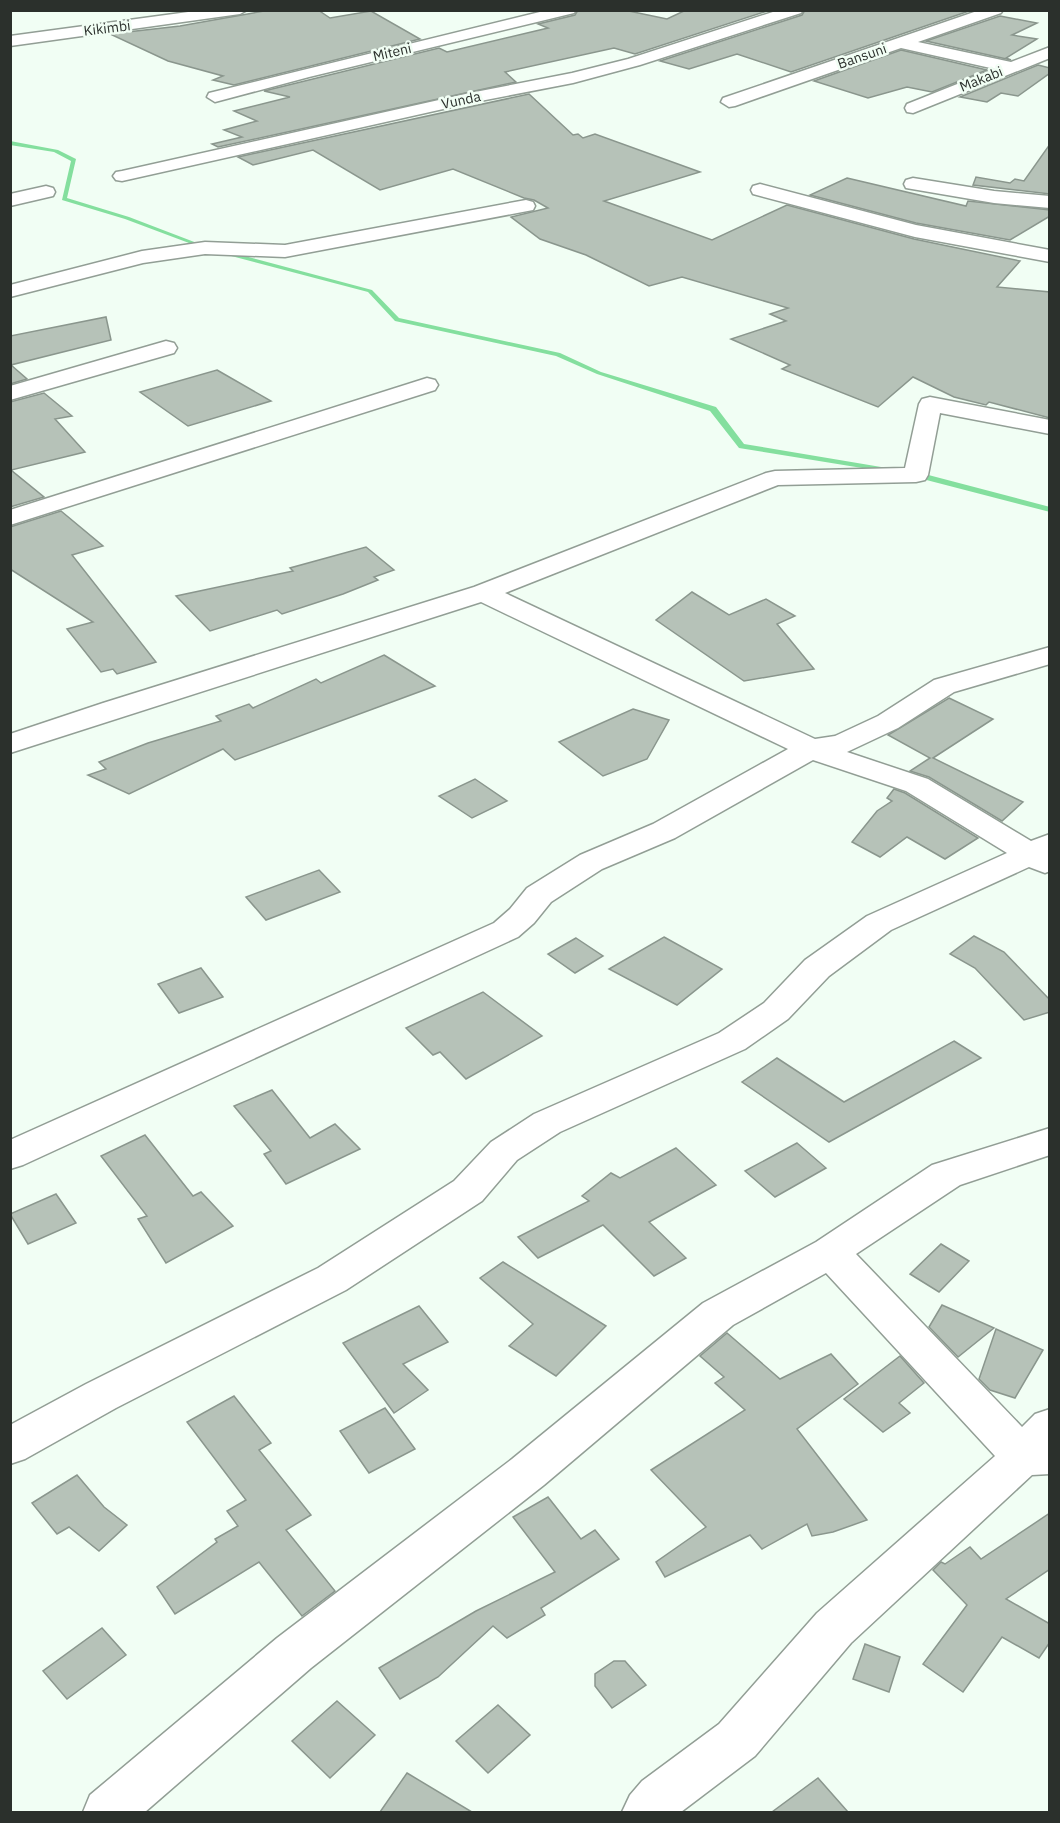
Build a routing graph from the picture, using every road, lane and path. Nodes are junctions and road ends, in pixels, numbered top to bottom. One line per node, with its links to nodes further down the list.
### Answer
1 (240, 10): 5 (street, Kikimbi)
2 (569, 10): 9 (street, Miteni)
3 (796, 10): 12 (street, Vunda)
4 (996, 10): 6 (street, Bansuni)
5 (10, 41)
6 (900, 43): 8 (street); 10 (street, Bansuni)
7 (1050, 52): 8 (street, Makabi)
8 (1010, 67): 11 (street, Makabi)
9 (215, 97)
10 (729, 102)
11 (913, 108)
12 (122, 176)
13 (913, 183): 17 (street)
14 (760, 190): 19 (street)
15 (46, 192): 16 (street)
16 (10, 200)
17 (1050, 202)
18 (526, 206): 20 (street)
19 (1050, 256)
20 (10, 291)
21 (166, 348): 23 (street)
22 (427, 385): 25 (street)
23 (10, 393)
24 (1050, 427): 26 (street)
25 (10, 518)
26 (483, 594): 28 (street); 29 (street)
27 (1050, 655): 29 (street)
28 (10, 744)
29 (811, 749): 30 (street); 32 (street)
30 (1043, 854): 34 (street)
31 (1050, 1142): 33 (street)
32 (10, 1156)
33 (830, 1252): 35 (street); 36 (street)
34 (10, 1446)
35 (1041, 1447): 37 (street)
36 (108, 1812)
37 (648, 1812)

